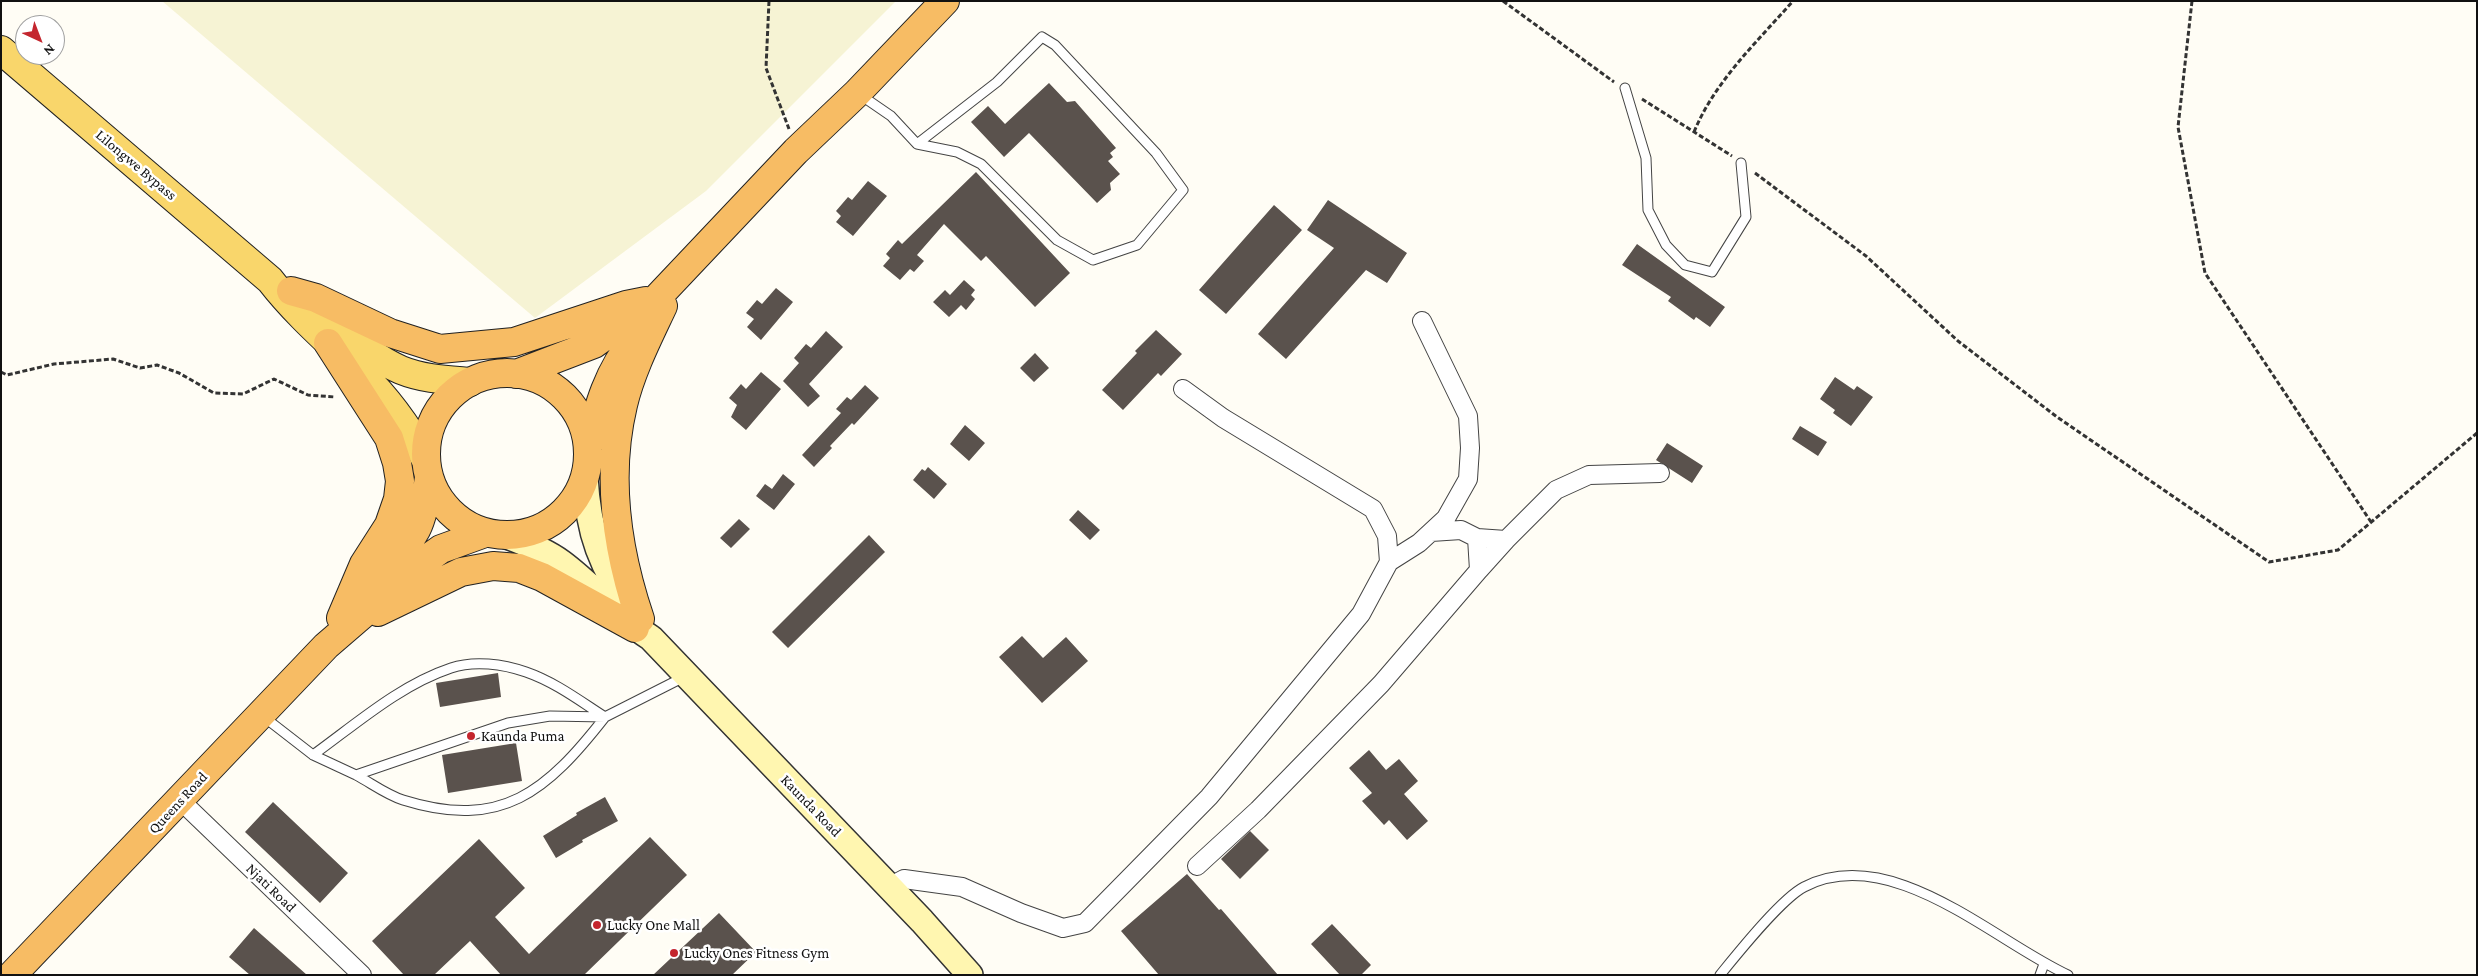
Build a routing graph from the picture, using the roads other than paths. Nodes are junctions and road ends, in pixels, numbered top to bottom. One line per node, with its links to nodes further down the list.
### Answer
1 (945, 1): 4 (highway)
2 (1, 50): 7 (main road, Lilongwe Bypass)
3 (1625, 88): 6 (lane)
4 (857, 93): 5 (lane); 8 (highway)
5 (917, 144): 5 (lane)
6 (1741, 162)
7 (280, 286): 8 (highway); 10 (main road, Lilongwe Bypass); 12 (main road, Lilongwe Bypass)
8 (659, 302): 11 (highway); 14 (highway); 25 (highway)
9 (1422, 321): 18 (street)
10 (328, 343): 15 (main road, Lilongwe Bypass); 24 (highway)
11 (516, 374): 12 (highway); 14 (highway)
12 (470, 382): 15 (highway)
13 (1183, 389): 22 (street)
14 (588, 447): 17 (highway)
15 (427, 468): 19 (highway); 24 (highway)
16 (1660, 473): 21 (street)
17 (585, 477): 19 (highway); 25 (main road, Kaunda Road)
18 (1431, 532): 20 (street); 22 (street)
19 (496, 535): 24 (highway); 25 (main road, Kaunda Road)
20 (1477, 538): 21 (street); 23 (street)
21 (1506, 540): 23 (street)
22 (1389, 562): 33 (street)
23 (1478, 570): 32 (street)
24 (345, 624): 25 (highway); 27 (highway, Queens Road)
25 (642, 628): 26 (main road, Kaunda Road)
26 (687, 676): 28 (lane); 33 (main road, Kaunda Road)
27 (260, 714): 29 (lane); 31 (highway, Queens Road)
28 (606, 717): 29 (lane); 30 (lane); 30 (lane)
29 (313, 755): 30 (lane)
30 (356, 775)
31 (180, 801): 35 (highway, Queens Road); 36 (street, Njati Road)
32 (1197, 866)
33 (889, 887): 37 (main road, Kaunda Road)
34 (2044, 964): 38 (lane); 39 (lane); 40 (lane)
35 (12, 975)
36 (362, 975)
37 (970, 975)
38 (1720, 975)
39 (2040, 975)
40 (2068, 975)

